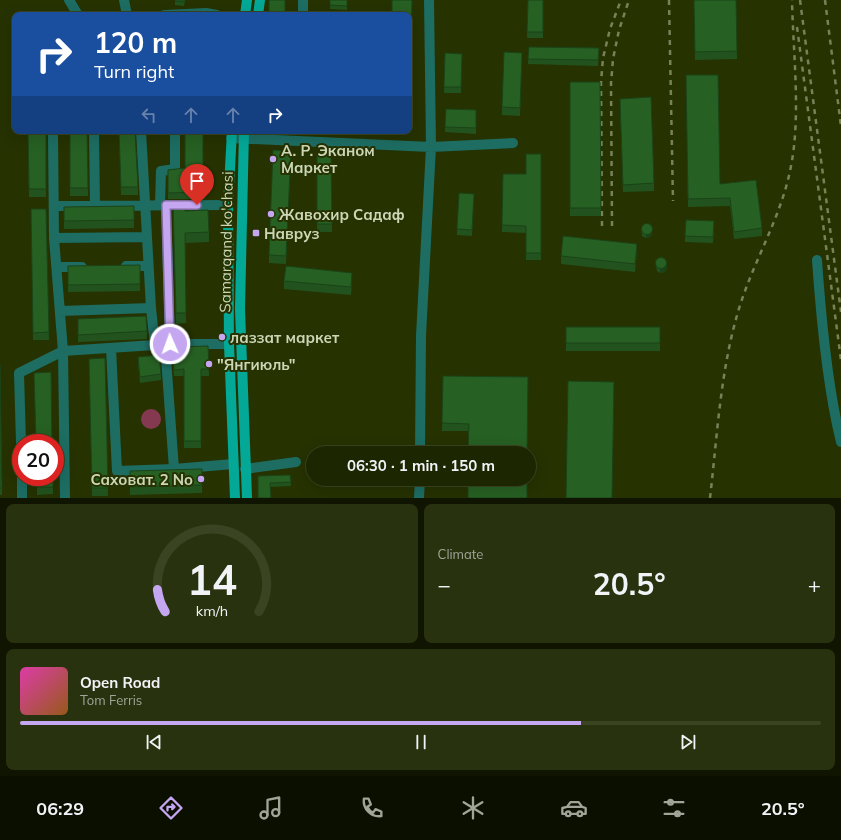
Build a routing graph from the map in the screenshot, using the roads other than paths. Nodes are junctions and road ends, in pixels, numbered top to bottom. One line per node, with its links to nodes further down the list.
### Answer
1 (69, 0): 7 (street)
2 (124, 0): 8 (street)
3 (247, 0): 9 (main road)
4 (260, 0): 10 (main road)
5 (303, 0): 11 (street)
6 (429, 0): 20 (street)
7 (76, 12)
8 (126, 12)
9 (245, 12)
10 (258, 12)
11 (303, 12)
12 (53, 134): 26 (street)
13 (94, 134): 27 (street)
14 (141, 134): 21 (street)
15 (175, 134): 22 (street)
16 (231, 134): 17 (street); 25 (main road, Samarqand ko'chasi)
17 (244, 135): 18 (street); 47 (main road, Samarqand ko'chasi)
18 (302, 136): 20 (street)
19 (513, 143): 20 (street)
20 (431, 147): 43 (street)
21 (144, 170): 22 (street); 23 (street)
22 (161, 171): 24 (street)
23 (145, 205): 24 (street); 27 (street); 28 (street)
24 (163, 205): 25 (street); 37 (street)
25 (228, 205): 38 (main road, Samarqand ko'chasi)
26 (55, 206): 27 (street); 29 (street)
27 (95, 206)
28 (147, 237): 29 (street); 32 (street)
29 (54, 238): 33 (street)
30 (817, 260): 42 (street)
31 (117, 266): 32 (street)
32 (148, 266): 35 (street)
33 (57, 267): 34 (street); 36 (street)
34 (95, 267)
35 (151, 308): 36 (street); 37 (street)
36 (60, 311): 40 (street)
37 (163, 344): 38 (street); 39 (street); 46 (street)
38 (229, 344): 45 (main road, Samarqand ko'chasi)
39 (111, 348): 40 (street); 46 (street)
40 (63, 351): 41 (street); 51 (street)
41 (21, 434)
42 (841, 442)
43 (420, 446)
44 (296, 462): 47 (street)
45 (233, 464): 46 (street); 52 (main road, Samarqand ko'chasi)
46 (174, 469)
47 (246, 469): 53 (main road, Samarqand ko'chasi)
48 (22, 486): 50 (street)
49 (420, 486): 54 (street)
50 (22, 498)
51 (65, 498)
52 (235, 498)
53 (247, 498)
54 (419, 498)

